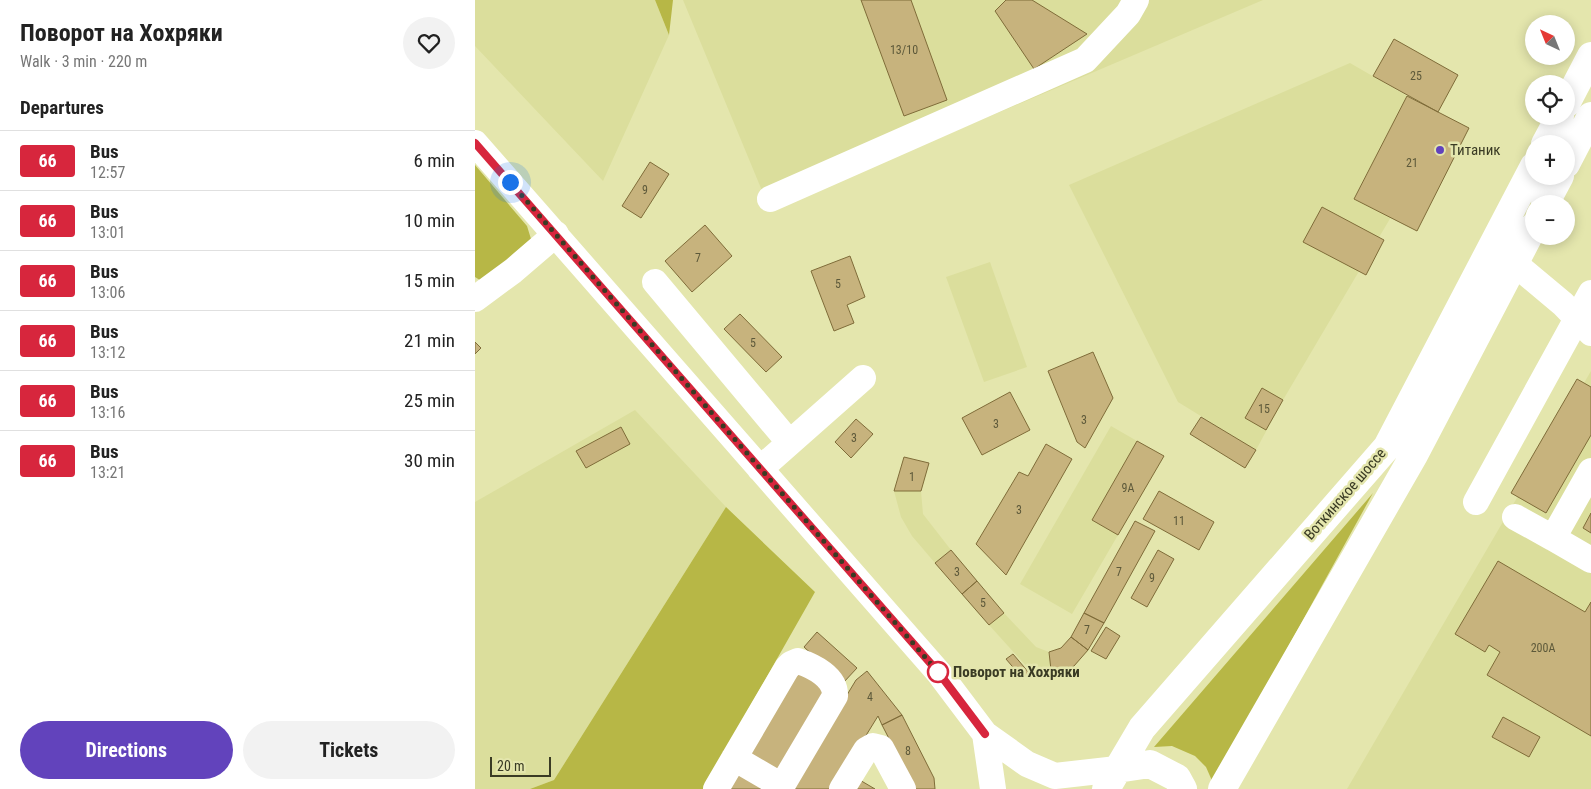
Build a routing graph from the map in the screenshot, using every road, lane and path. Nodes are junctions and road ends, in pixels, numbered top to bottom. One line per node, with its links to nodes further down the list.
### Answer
1 (1136, 0): 8 (street)
2 (1591, 56): 3 (main road)
3 (1575, 87)
4 (1591, 116): 6 (main road)
5 (475, 143): 9 (street)
6 (1575, 147)
7 (1525, 183): 26 (main road, Воткинское шоссе)
8 (770, 199)
9 (556, 234): 14 (street); 18 (street)
10 (1525, 243): 11 (main road, Воткинское шоссе)
11 (1514, 263): 15 (street); 33 (main road, Воткинское шоссе)
12 (655, 282): 17 (street)
13 (1591, 293): 15 (street)
14 (475, 299)
15 (1584, 326): 20 (street)
16 (863, 378): 17 (street)
17 (789, 442): 18 (street)
18 (760, 469): 24 (street)
19 (1591, 472): 22 (street)
20 (1476, 502)
21 (1515, 516): 22 (street)
22 (1553, 538): 23 (street)
23 (1591, 560)
24 (985, 734): 26 (street); 31 (street)
25 (734, 758): 27 (street); 27 (street); 28 (street)
26 (1111, 779): 32 (main road)
27 (781, 788)
28 (716, 789)
29 (842, 789): 30 (street)
30 (903, 789)
31 (993, 789)
32 (1183, 789)
33 (1222, 789)

